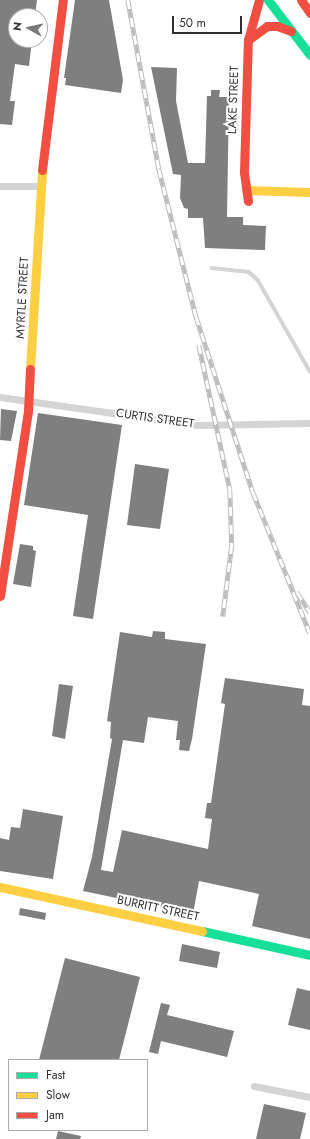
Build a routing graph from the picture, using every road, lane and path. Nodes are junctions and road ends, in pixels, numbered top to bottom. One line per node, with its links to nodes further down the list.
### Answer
1 (63, 0): 10 (main road, MYRTLE STREET)
2 (259, 0): 7 (main road, LAKE STREET)
3 (268, 0): 6 (main road)
4 (301, 0): 5 (main road)
5 (310, 13)
6 (292, 31): 7 (main road); 8 (main road)
7 (248, 40): 11 (main road, LAKE STREET)
8 (310, 55)
9 (0, 186): 10 (street)
10 (41, 186): 17 (main road, MYRTLE STREET)
11 (246, 190): 12 (main road); 13 (main road, LAKE STREET)
12 (310, 192)
13 (248, 201)
14 (212, 268): 15 (lane)
15 (310, 371)
16 (0, 397): 17 (street, CURTIS STREET)
17 (29, 401): 18 (street, CURTIS STREET); 19 (main road, MYRTLE STREET)
18 (310, 423)
19 (0, 596)
20 (0, 887): 21 (main road, BURRITT STREET)
21 (310, 955)
22 (254, 1086): 23 (street)
23 (310, 1097)

